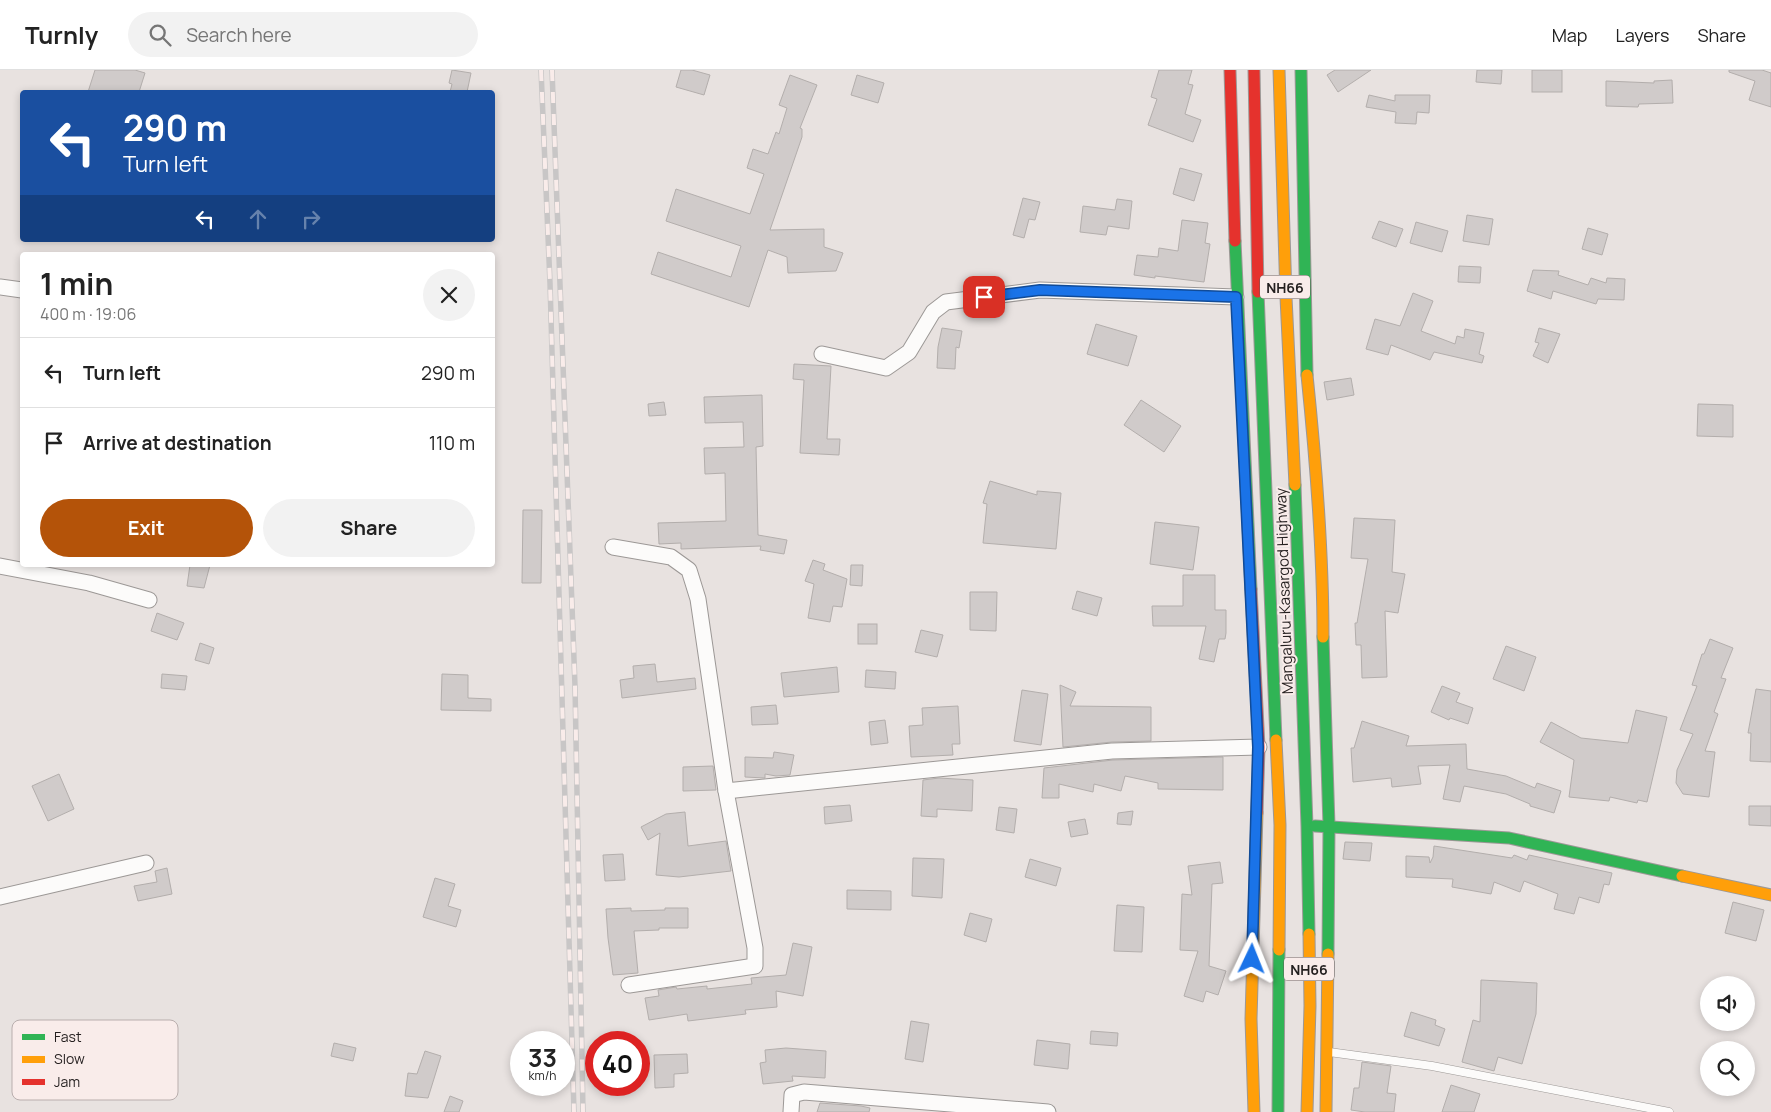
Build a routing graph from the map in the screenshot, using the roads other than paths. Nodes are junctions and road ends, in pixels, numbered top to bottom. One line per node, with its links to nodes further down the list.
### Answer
1 (1230, 70): 7 (main road)
2 (1254, 70): 14 (main road, Mangaluru-Kasargod Highway / NH66)
3 (1279, 70): 14 (main road, Mangaluru-Kasargod Highway / NH66)
4 (1301, 70): 15 (main road)
5 (0, 287): 6 (street)
6 (20, 290)
7 (1236, 297): 8 (street); 12 (main road)
8 (822, 354)
9 (613, 547): 13 (street)
10 (0, 566): 11 (street)
11 (149, 600)
12 (1258, 747): 13 (street); 14 (main road)
13 (726, 791): 19 (street)
14 (1281, 824): 15 (main road); 23 (main road); 24 (main road, Mangaluru-Kasargod Highway / NH66); 25 (main road, Mangaluru-Kasargod Highway / NH66)
15 (1329, 826): 17 (main road); 20 (main road)
16 (146, 863): 18 (street)
17 (1771, 895)
18 (0, 898)
19 (629, 985)
20 (1327, 1051): 26 (main road); 27 (lane)
21 (791, 1112): 22 (street)
22 (1048, 1112)
23 (1254, 1112)
24 (1278, 1112)
25 (1307, 1112)
26 (1326, 1112)
27 (1669, 1112)

